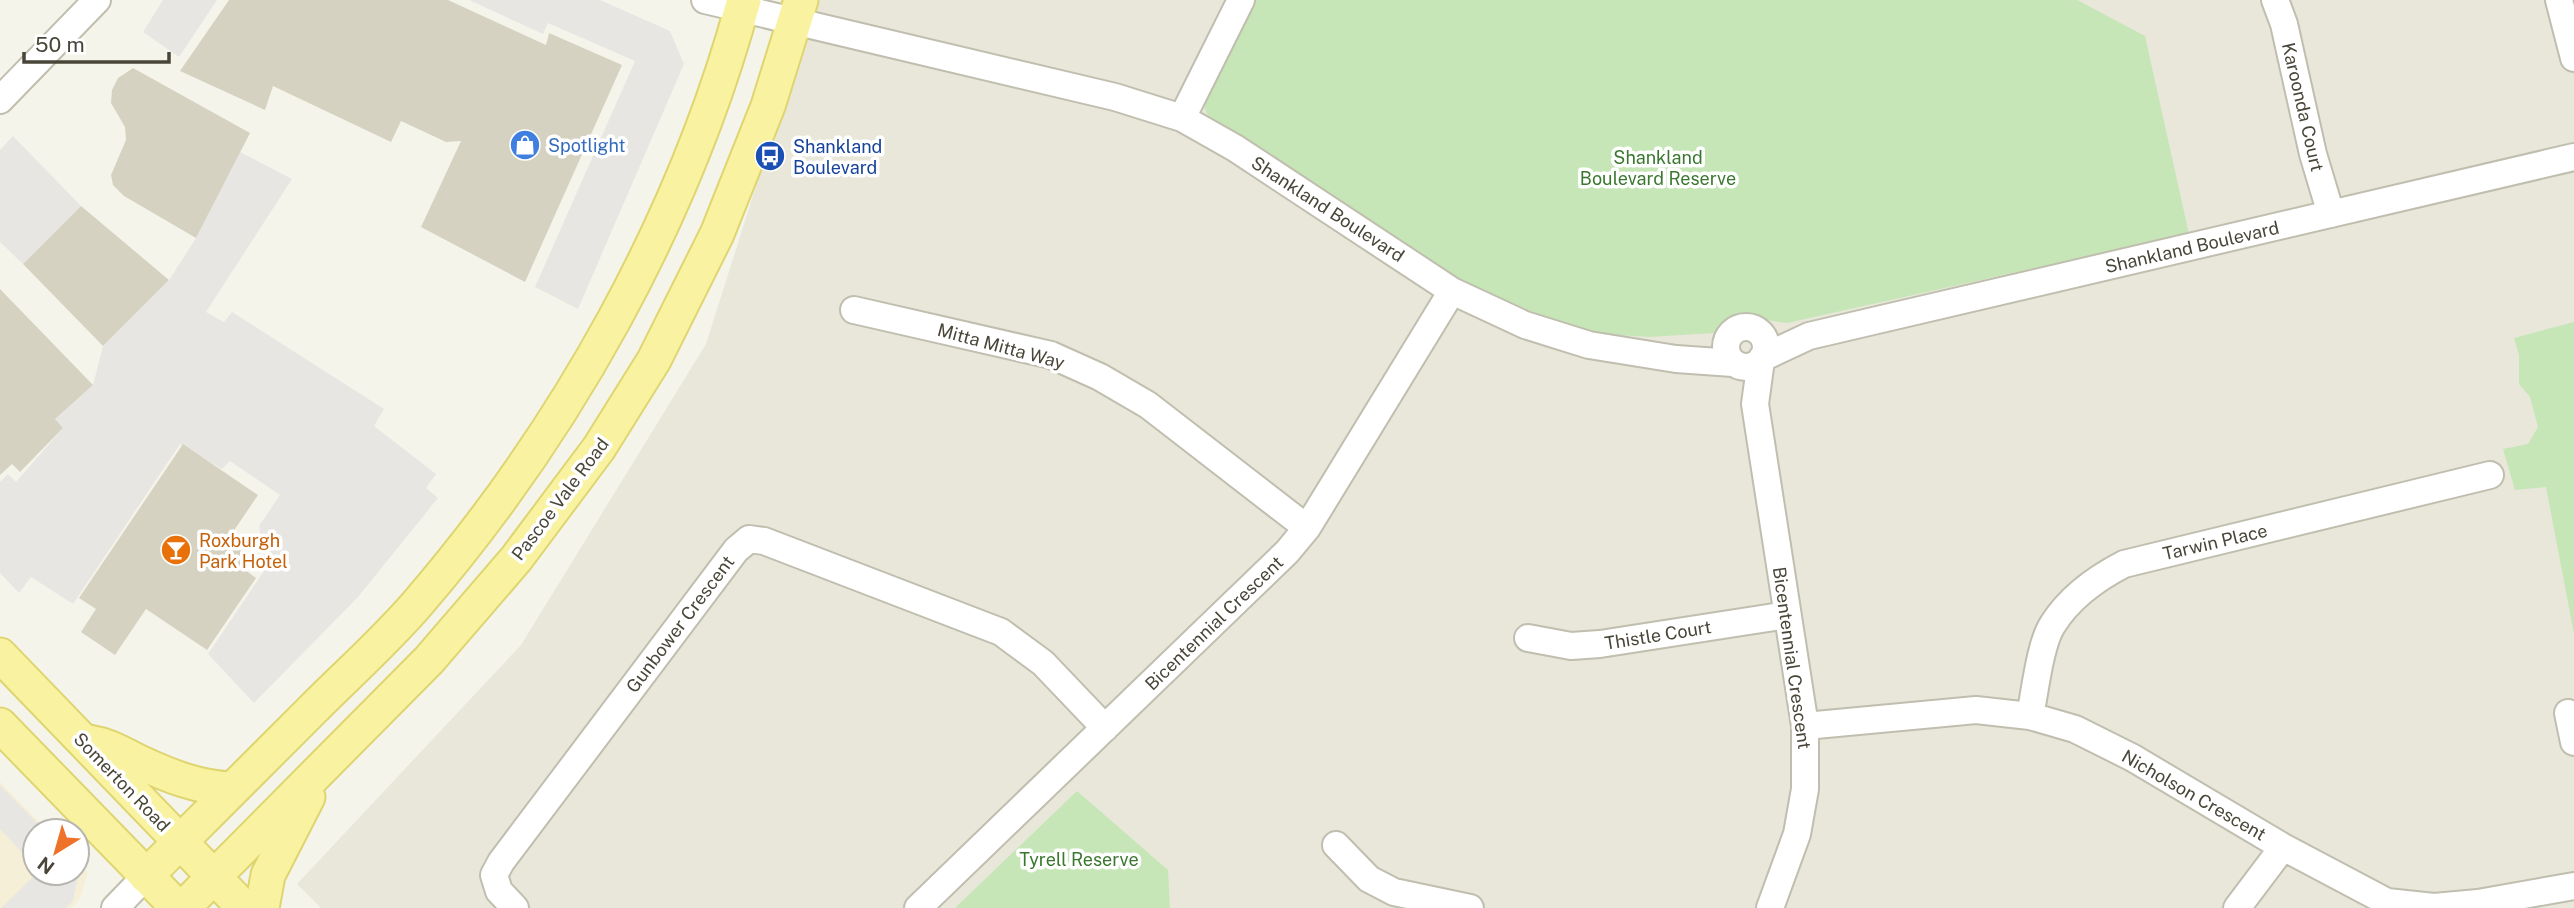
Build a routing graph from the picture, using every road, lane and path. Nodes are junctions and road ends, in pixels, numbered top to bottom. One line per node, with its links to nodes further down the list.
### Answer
1 (97, 0): 9 (street)
2 (705, 0): 6 (street, Shankland Boulevard)
3 (1241, 0): 10 (street)
4 (2275, 0): 12 (street, Karoonda Court)
5 (2559, 0): 8 (street)
6 (742, 5): 7 (street, Shankland Boulevard); 19 (main road)
7 (798, 11): 10 (street, Shankland Boulevard); 20 (main road, Pascoe Vale Road)
8 (2574, 58)
9 (0, 100)
10 (1182, 118): 13 (street, Shankland Boulevard)
11 (2574, 158): 12 (street, Shankland Boulevard)
12 (2331, 214): 17 (street, Shankland Boulevard)
13 (1452, 291): 16 (street, Shankland Boulevard); 21 (street, Bicentennial Crescent)
14 (854, 310): 21 (street, Mitta Mitta Way)
15 (1729, 337): 16 (street, Shankland Boulevard); 17 (street, Bicentennial Crescent)
16 (1655, 355): 17 (street, Shankland Boulevard)
17 (1750, 356): 22 (street, Bicentennial Crescent)
18 (2490, 475): 25 (street, Tarwin Place)
19 (497, 504): 20 (main road); 31 (main road)
20 (558, 505): 30 (main road, Pascoe Vale Road)
21 (1307, 528): 28 (street, Bicentennial Crescent)
22 (1787, 615): 23 (street, Thistle Court); 27 (street, Bicentennial Crescent)
23 (1528, 638)
24 (0, 655): 29 (main road, Somerton Road)
25 (2030, 716): 27 (street, Nicholson Crescent); 34 (street, Nicholson Crescent)
26 (0, 725): 35 (main road)
27 (1805, 726): 45 (street, Bicentennial Crescent)
28 (1105, 728): 42 (street, Gunbower Crescent); 43 (street, Bicentennial Crescent)
29 (83, 741): 31 (main road); 32 (main road, Somerton Road)
30 (328, 761): 36 (main road, Pascoe Vale Road); 41 (main road)
31 (233, 789): 32 (main road)
32 (180, 842): 35 (main road); 36 (main road, Somerton Road)
33 (1336, 845): 44 (street)
34 (2283, 847): 37 (street, Nicholson Crescent); 46 (street)
35 (146, 876): 38 (street); 39 (main road)
36 (214, 876): 39 (main road, Pascoe Vale Road); 40 (main road, Somerton Road)
37 (2574, 886)
38 (115, 908)
39 (180, 908)
40 (244, 908)
41 (262, 908)
42 (515, 908)
43 (918, 908)
44 (1470, 908)
45 (1770, 908)
46 (2237, 908)

